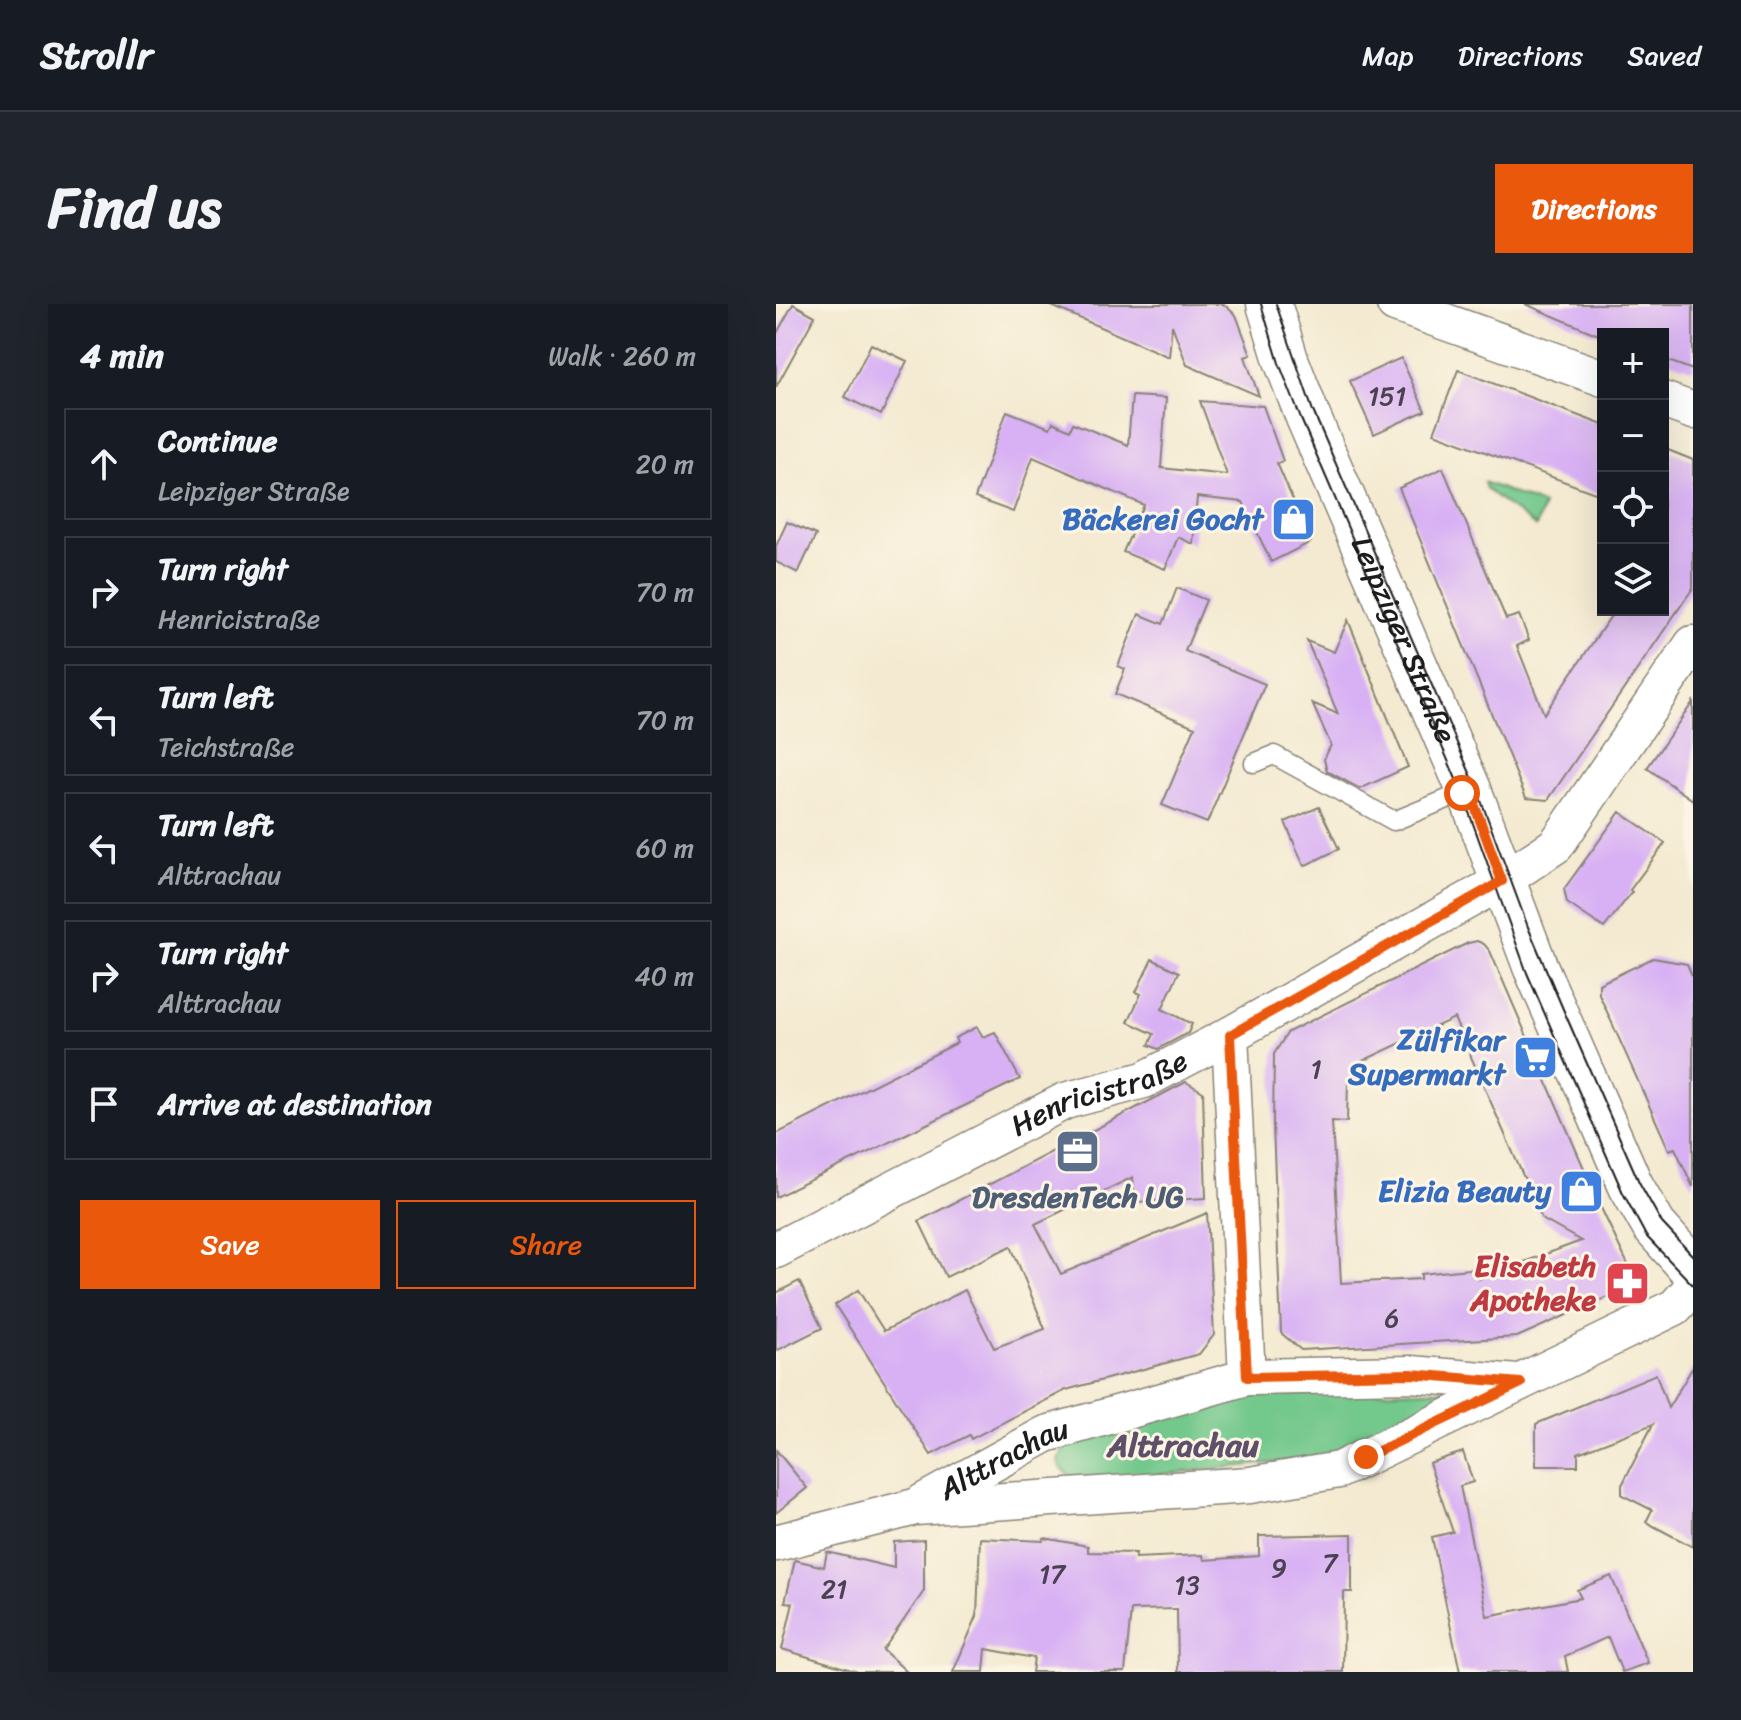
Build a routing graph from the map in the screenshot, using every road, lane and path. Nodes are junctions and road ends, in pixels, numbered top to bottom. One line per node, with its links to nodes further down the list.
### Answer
1 (1269, 304): 8 (main road, Leipziger Straße)
2 (1395, 304): 3 (street)
3 (1597, 376)
4 (1669, 402): 5 (street)
5 (1693, 411)
6 (1693, 644): 9 (street, Henricistraße)
7 (1254, 763): 8 (lane)
8 (1469, 790): 9 (main road, Leipziger Straße)
9 (1502, 881): 10 (street, Henricistraße); 12 (main road, Leipziger Straße)
10 (1230, 1035): 11 (street, Henricistraße); 14 (street)
11 (776, 1250)
12 (1693, 1270)
13 (1693, 1287): 15 (street, Alttrachau)
14 (1247, 1377): 15 (street, Alttrachau); 16 (street, Alttrachau)
15 (1521, 1383): 16 (street, Alttrachau)
16 (915, 1507): 17 (street, Alttrachau)
17 (776, 1543)

